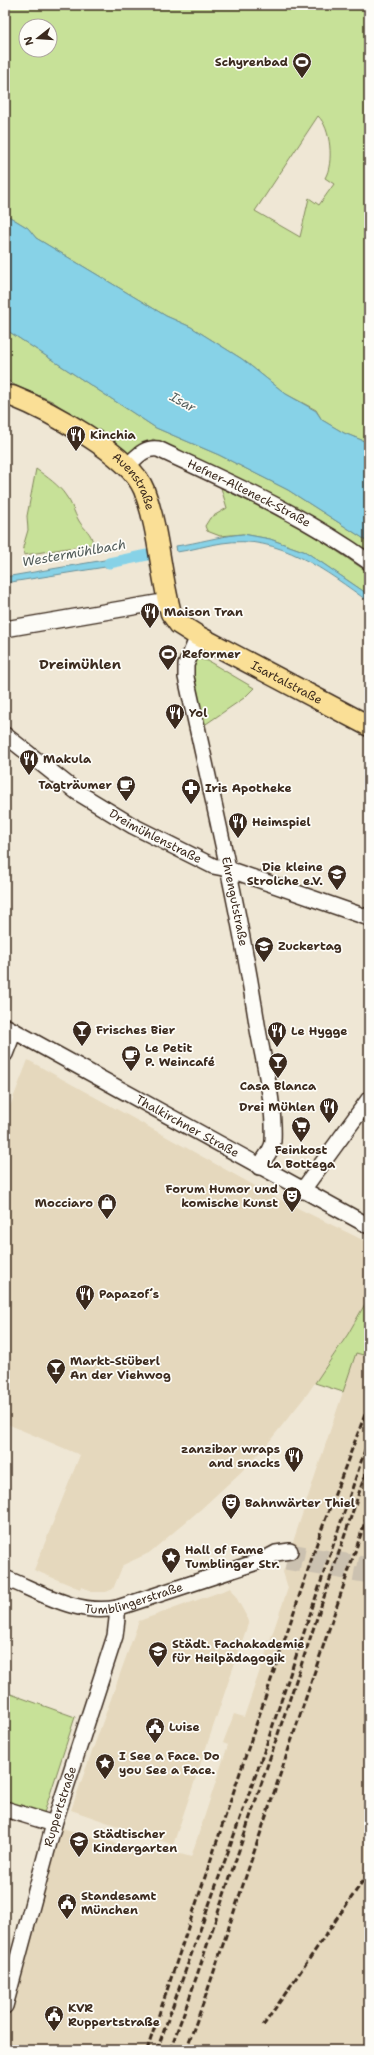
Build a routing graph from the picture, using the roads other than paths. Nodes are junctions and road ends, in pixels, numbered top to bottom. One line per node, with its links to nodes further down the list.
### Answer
1 (7, 394): 2 (main road, Auenstraße)
2 (127, 466): 3 (street, Hefner-Alteneck-Straße); 4 (main road, Auenstraße)
3 (369, 562)
4 (168, 601): 5 (street); 6 (main road, Auenstraße)
5 (5, 629)
6 (191, 632): 7 (main road, Isartalstraße); 9 (street, Ehrengutstraße)
7 (369, 726)
8 (5, 735): 9 (street, Dreimühlenstraße)
9 (228, 869): 10 (street, Dreimühlenstraße); 14 (street, Ehrengutstraße)
10 (369, 918)
11 (10, 1028): 12 (street); 14 (street, Thalkirchner Straße)
12 (5, 1054)
13 (369, 1099): 15 (street)
14 (259, 1167): 15 (street, Thalkirchner Straße)
15 (302, 1191): 16 (street, Thalkirchner Straße)
16 (369, 1226)
17 (288, 1557): 19 (street, Tumblingerstraße)
18 (5, 1578): 19 (street, Tumblingerstraße)
19 (117, 1608): 21 (street, Ruppertstraße)
20 (5, 1810): 21 (street)
21 (54, 1824): 22 (street, Ruppertstraße)
22 (5, 2006)

